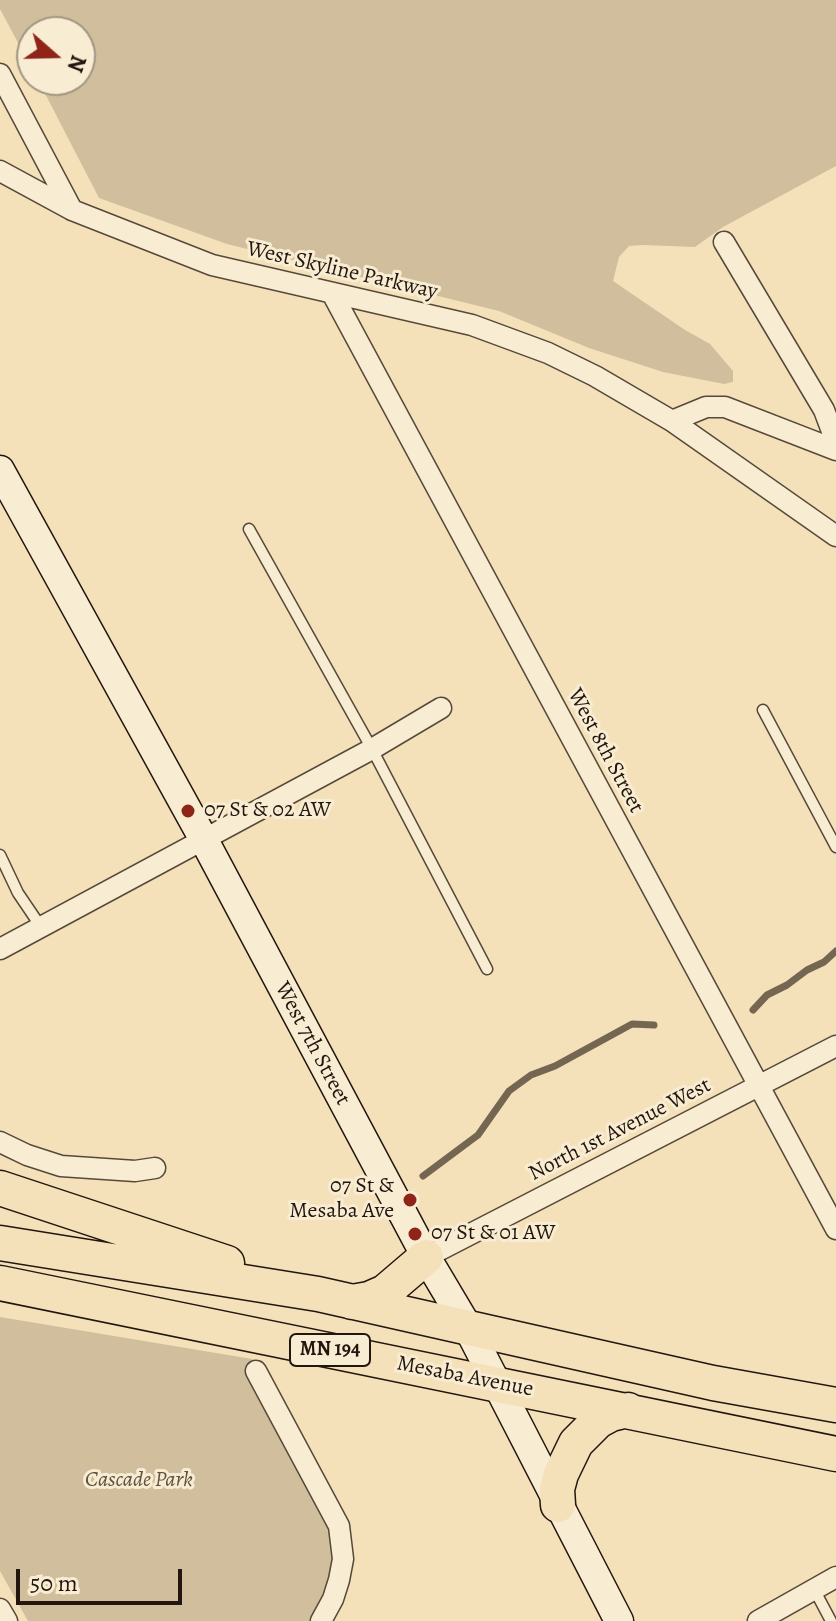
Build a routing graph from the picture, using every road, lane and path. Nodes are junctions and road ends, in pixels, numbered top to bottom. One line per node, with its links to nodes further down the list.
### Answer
1 (0, 74): 3 (street)
2 (0, 171): 3 (street, West Skyline Parkway)
3 (72, 210): 5 (street, West Skyline Parkway)
4 (724, 242): 7 (street)
5 (333, 295): 6 (street, West Skyline Parkway); 22 (street, West 8th Street)
6 (672, 421): 8 (street); 11 (street, West Skyline Parkway)
7 (836, 442)
8 (836, 450)
9 (0, 470): 15 (street, West 7th Street)
10 (249, 529): 14 (lane)
11 (836, 536)
12 (441, 708): 14 (street)
13 (763, 710): 16 (lane)
14 (372, 749): 15 (street); 20 (lane)
15 (204, 840): 18 (street); 28 (street, West 7th Street)
16 (836, 847)
17 (0, 855): 18 (lane)
18 (41, 927): 19 (street)
19 (0, 949)
20 (487, 969)
21 (836, 1046): 22 (street, North 1st Avenue West)
22 (758, 1086): 26 (street, West 8th Street); 28 (street, North 1st Avenue West)
23 (0, 1142): 24 (street)
24 (155, 1168)
25 (0, 1188): 30 (highway)
26 (836, 1229)
27 (0, 1243): 30 (highway, Mesaba Avenue / MN 194)
28 (426, 1257): 31 (highway); 32 (street, West 7th Street)
29 (16, 1287): 34 (highway, Mesaba Avenue / MN 194)
30 (318, 1294): 31 (highway, Mesaba Avenue / MN 194)
31 (352, 1302): 32 (highway, Mesaba Avenue / MN 194)
32 (467, 1326): 34 (street, West 7th Street); 35 (highway, Mesaba Avenue / MN 194)
33 (256, 1371): 43 (street)
34 (494, 1383): 36 (highway, Mesaba Avenue / MN 194); 38 (street, West 7th Street)
35 (836, 1405)
36 (628, 1410): 37 (highway, Mesaba Avenue / MN 194); 38 (highway)
37 (836, 1454)
38 (558, 1505): 44 (street, West 7th Street)
39 (836, 1577): 40 (street)
40 (814, 1589): 45 (street); 46 (lane)
41 (0, 1609): 42 (street)
42 (7, 1621)
43 (321, 1621)
44 (619, 1621)
45 (758, 1621)
46 (831, 1621)

